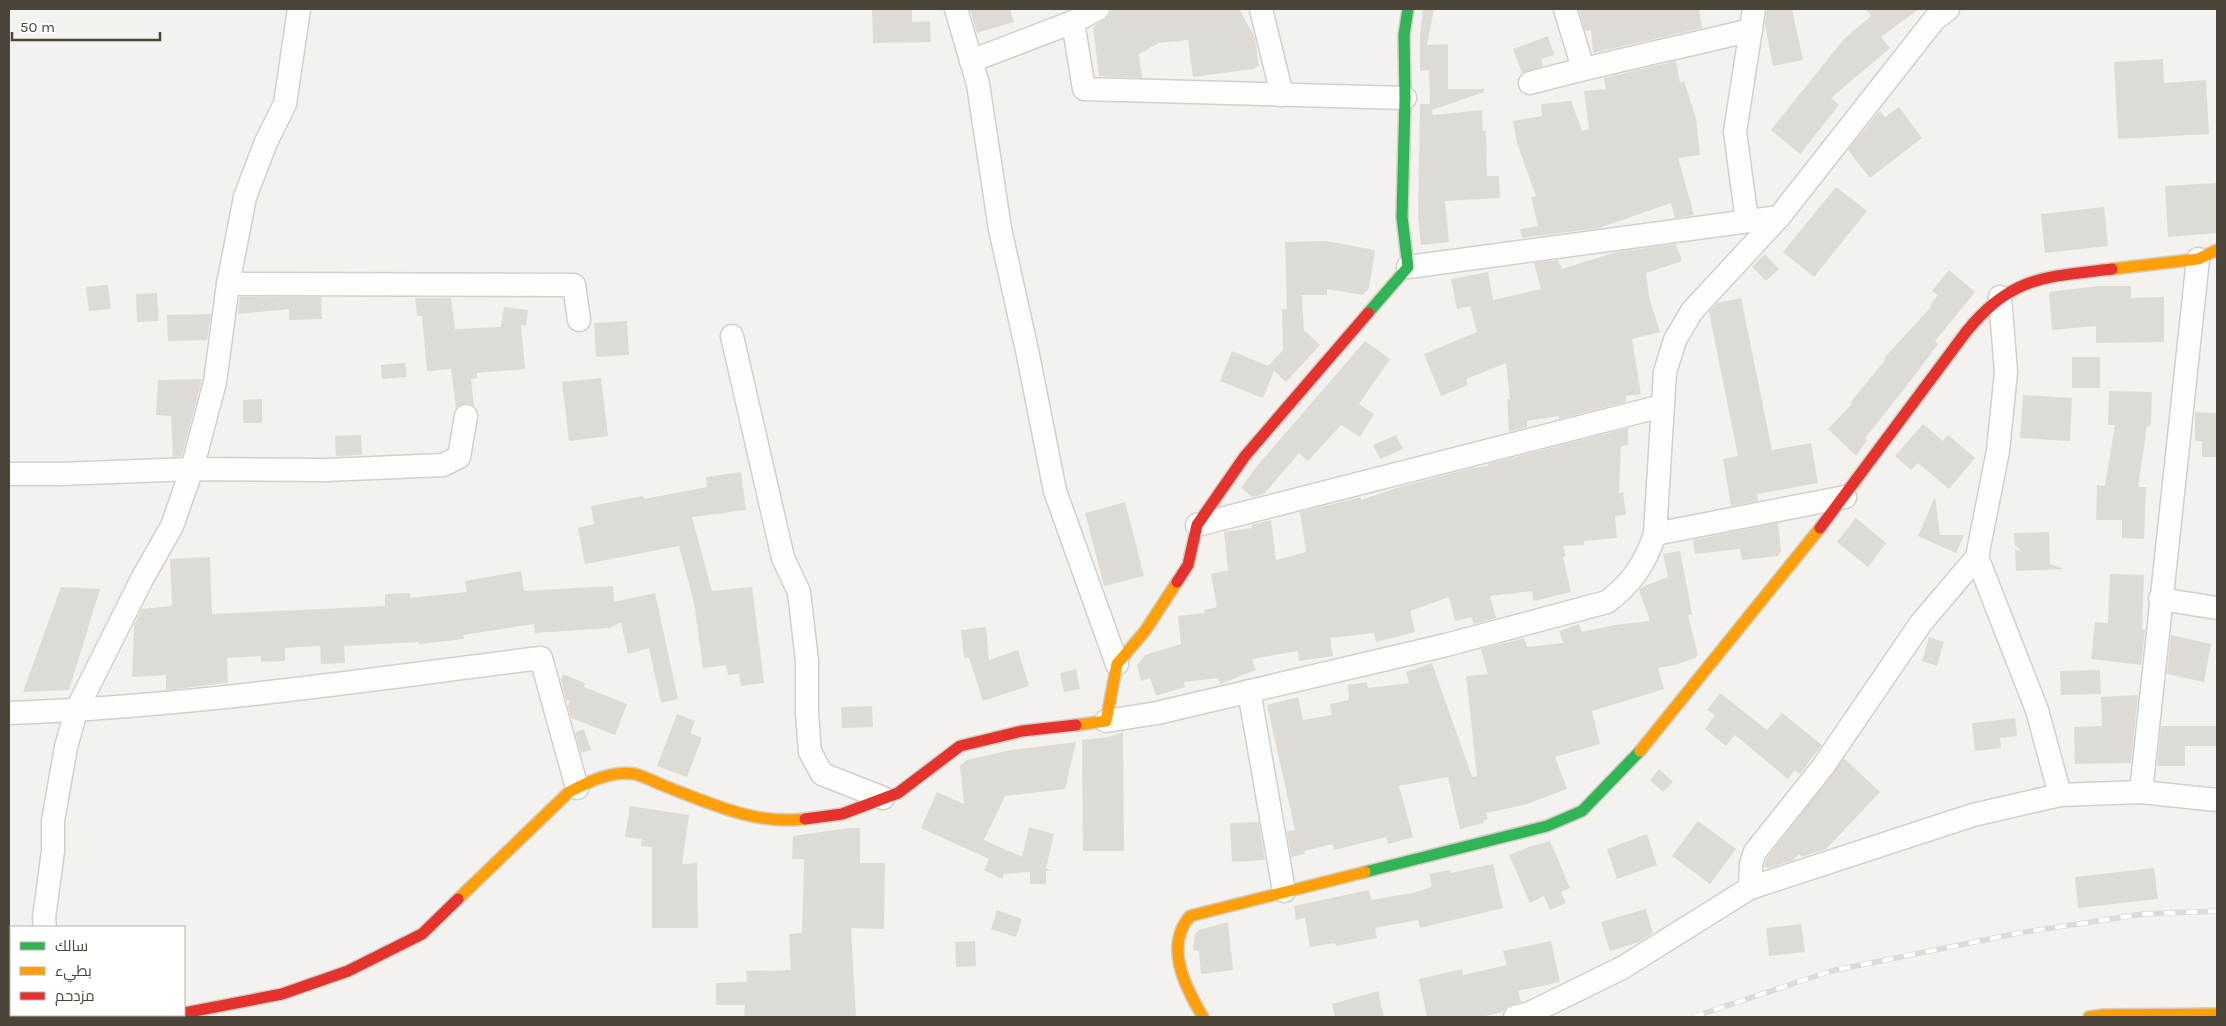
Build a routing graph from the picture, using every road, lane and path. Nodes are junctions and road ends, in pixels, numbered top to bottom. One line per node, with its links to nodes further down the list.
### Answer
1 (299, 9): 19 (street)
2 (956, 9): 10 (street)
3 (1098, 9): 9 (street)
4 (1261, 9): 13 (street)
5 (1408, 9): 14 (main road)
6 (1565, 9): 11 (street)
7 (1948, 9): 15 (street)
8 (1752, 19): 11 (street); 16 (street)
9 (1073, 22): 10 (street); 13 (street)
10 (971, 61): 33 (street)
11 (1582, 68): 12 (street)
12 (1530, 83)
13 (1282, 95): 14 (street)
14 (1405, 98): 18 (main road)
15 (1779, 217): 16 (street); 23 (street)
16 (1747, 221): 18 (street)
17 (2208, 254): 20 (main road); 31 (street)
18 (1408, 267): 28 (main road)
19 (228, 284): 21 (street); 25 (street)
20 (2000, 296): 27 (main road); 30 (street)
21 (579, 320)
22 (732, 336): 41 (street)
23 (1662, 406): 28 (street); 29 (street)
24 (466, 416): 25 (street)
25 (192, 469): 26 (street); 35 (street)
26 (9, 474)
27 (1845, 497): 29 (street); 44 (main road)
28 (1197, 525): 33 (main road)
29 (1655, 534): 34 (street)
30 (1977, 557): 40 (street); 43 (street)
31 (2160, 599): 32 (street); 39 (street)
32 (2217, 608)
33 (1117, 664): 37 (main road)
34 (1249, 691): 37 (street); 44 (street)
35 (76, 710): 36 (street); 38 (street); 45 (street)
36 (9, 712)
37 (1106, 721): 41 (main road)
38 (577, 788): 41 (main road); 46 (main road)
39 (2141, 792): 40 (street); 42 (street)
40 (2060, 795): 43 (street)
41 (883, 798)
42 (2217, 800)
43 (1750, 888): 49 (street)
44 (1284, 891): 48 (main road)
45 (46, 926)
46 (185, 1013)
47 (2217, 1014): 50 (main road)
48 (1203, 1017)
49 (1515, 1017)
50 (2089, 1017)

